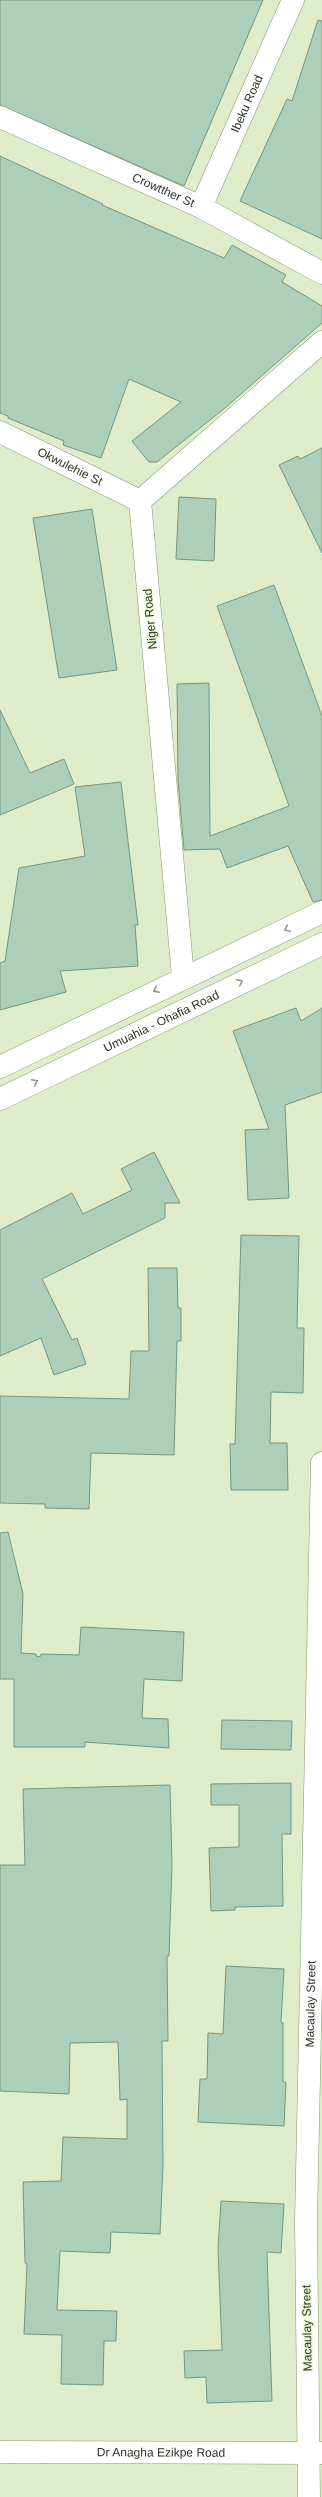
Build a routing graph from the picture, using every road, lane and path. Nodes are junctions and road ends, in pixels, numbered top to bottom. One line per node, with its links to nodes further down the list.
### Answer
1 (293, 0): 3 (street, Ibeku Road)
2 (0, 117): 3 (street, Crowtther St)
3 (201, 207): 4 (street, Crowtther St)
4 (322, 273)
5 (322, 342): 7 (street)
6 (0, 432): 7 (street, Okwulehie St)
7 (140, 501): 10 (street, Niger Road)
8 (322, 912): 10 (street, one-way to 10)
9 (322, 944): 12 (street, Umuahia - Ohafia Road, one-way to 9)
10 (183, 977): 11 (street, one-way to 11)
11 (0, 1067)
12 (0, 1099)
13 (322, 1463): 15 (street, Macaulay Street)
14 (0, 2452): 15 (street, Dr Anagha Ezikpe Road)
15 (316, 2453): 16 (street, Macaulay Street)
16 (308, 2497)

